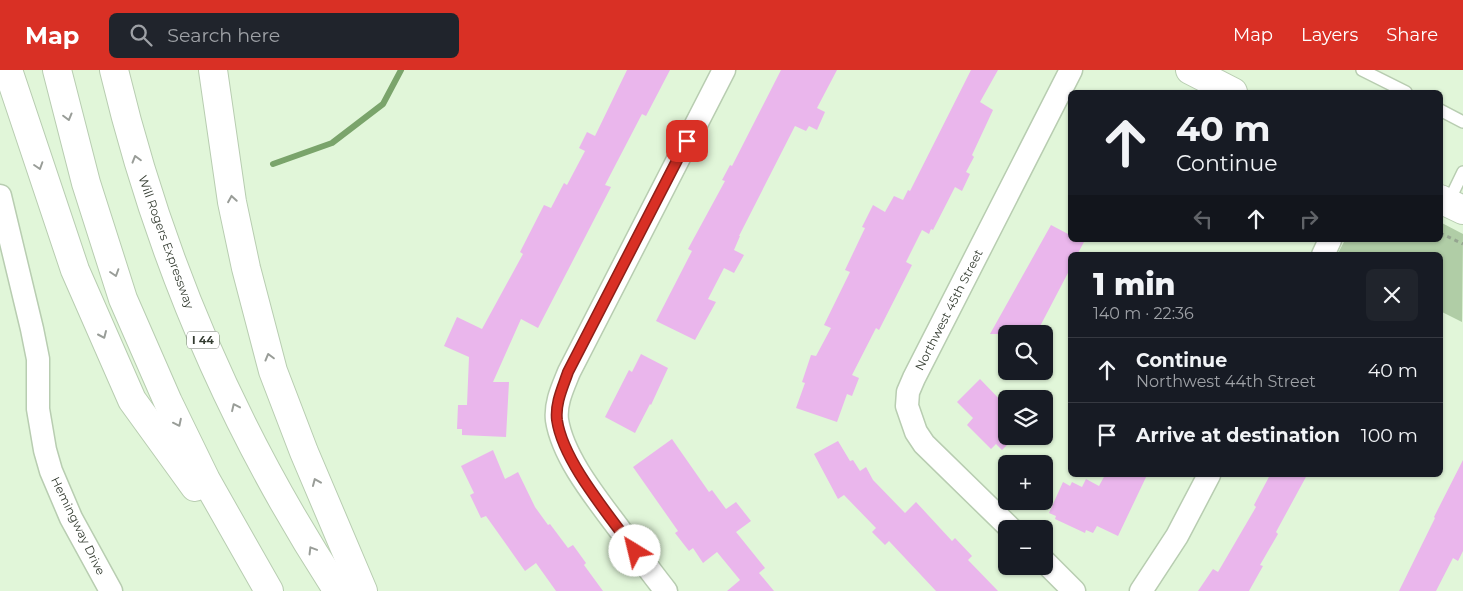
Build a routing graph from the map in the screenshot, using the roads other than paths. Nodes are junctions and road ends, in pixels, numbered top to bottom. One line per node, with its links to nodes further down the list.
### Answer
1 (8, 70): 19 (main road, one-way to 19)
2 (57, 70): 19 (main road, one-way to 19)
3 (114, 70): 21 (main road, Will Rogers Expressway / I 44, one-way to 3)
4 (213, 70): 22 (main road, one-way to 4)
5 (724, 70): 23 (street)
6 (1071, 70): 17 (street, Northwest 45th Street)
7 (1190, 70): 9 (main road)
8 (1362, 70): 10 (lane)
9 (1229, 90)
10 (1402, 90)
11 (1443, 112): 12 (lane)
12 (1463, 122)
13 (1463, 172): 15 (lane)
14 (0, 196): 20 (street, Hemingway Drive)
15 (1450, 204)
16 (1208, 477): 25 (street)
17 (1002, 520)
18 (1053, 570): 24 (street)
19 (262, 581)
20 (108, 590)
21 (338, 591)
22 (363, 591)
23 (666, 591)
24 (1074, 591)
25 (1141, 591)

